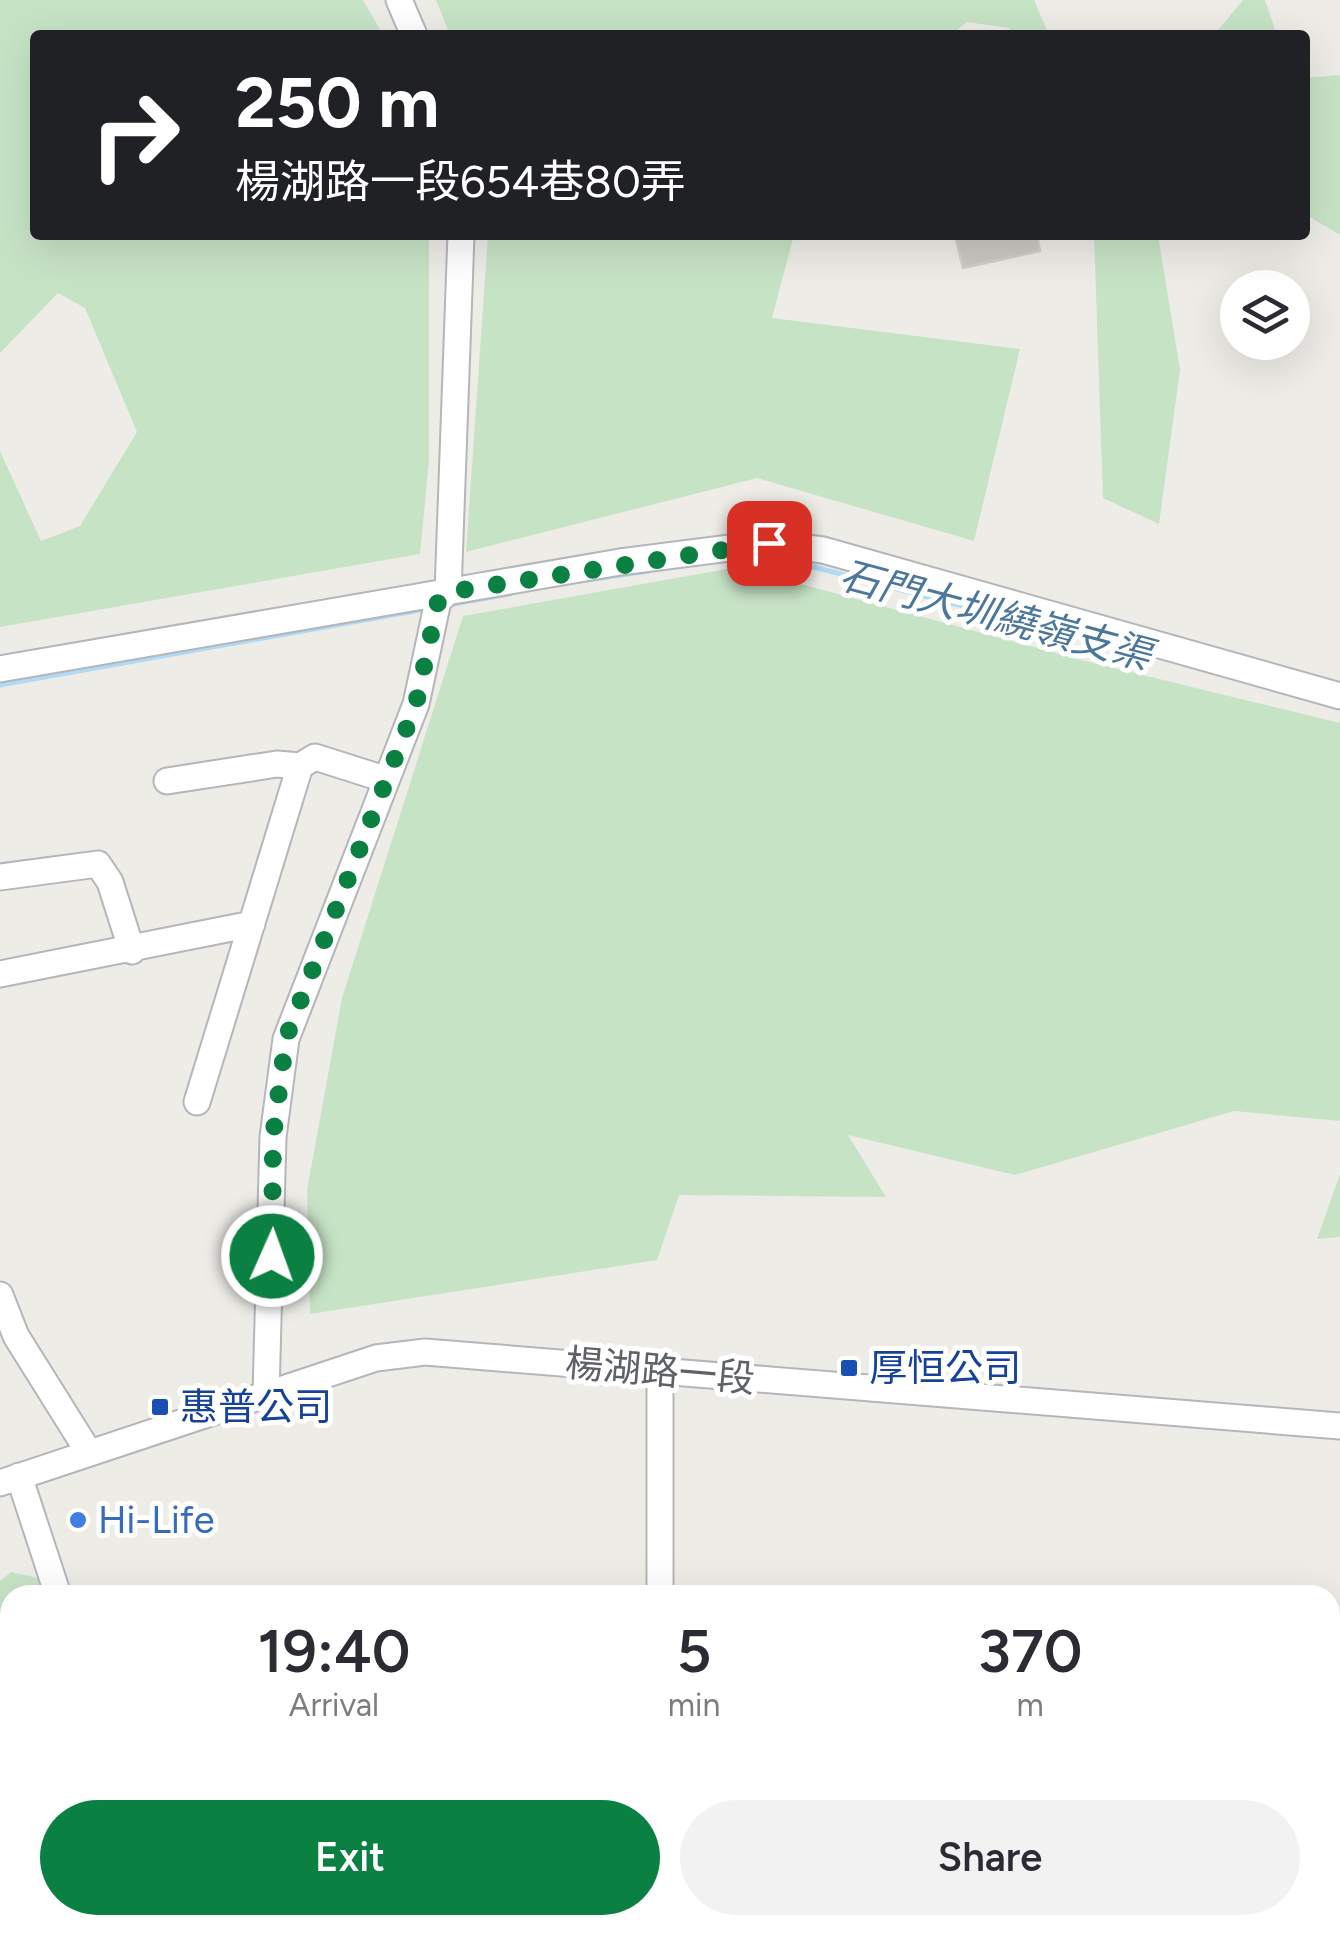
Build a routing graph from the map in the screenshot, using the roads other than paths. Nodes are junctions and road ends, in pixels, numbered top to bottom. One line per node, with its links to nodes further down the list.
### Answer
1 (399, 0): 2 (street)
2 (412, 30)
3 (461, 240): 4 (street)
4 (440, 606): 5 (street); 6 (street); 17 (street)
5 (0, 670)
6 (1340, 696)
7 (300, 766): 8 (street); 9 (street); 11 (street)
8 (378, 777)
9 (168, 781)
10 (0, 878): 12 (street)
11 (252, 924): 12 (street); 14 (street)
12 (132, 951): 13 (street)
13 (0, 974)
14 (197, 1102)
15 (0, 1295): 19 (street)
16 (660, 1373): 17 (street, 楊湖路一段); 18 (street, 楊湖路一段); 22 (street)
17 (266, 1394): 19 (street, 楊湖路一段)
18 (1340, 1426)
19 (88, 1451): 20 (street, 楊湖路一段)
20 (9, 1479): 21 (street)
21 (54, 1585)
22 (660, 1585)

